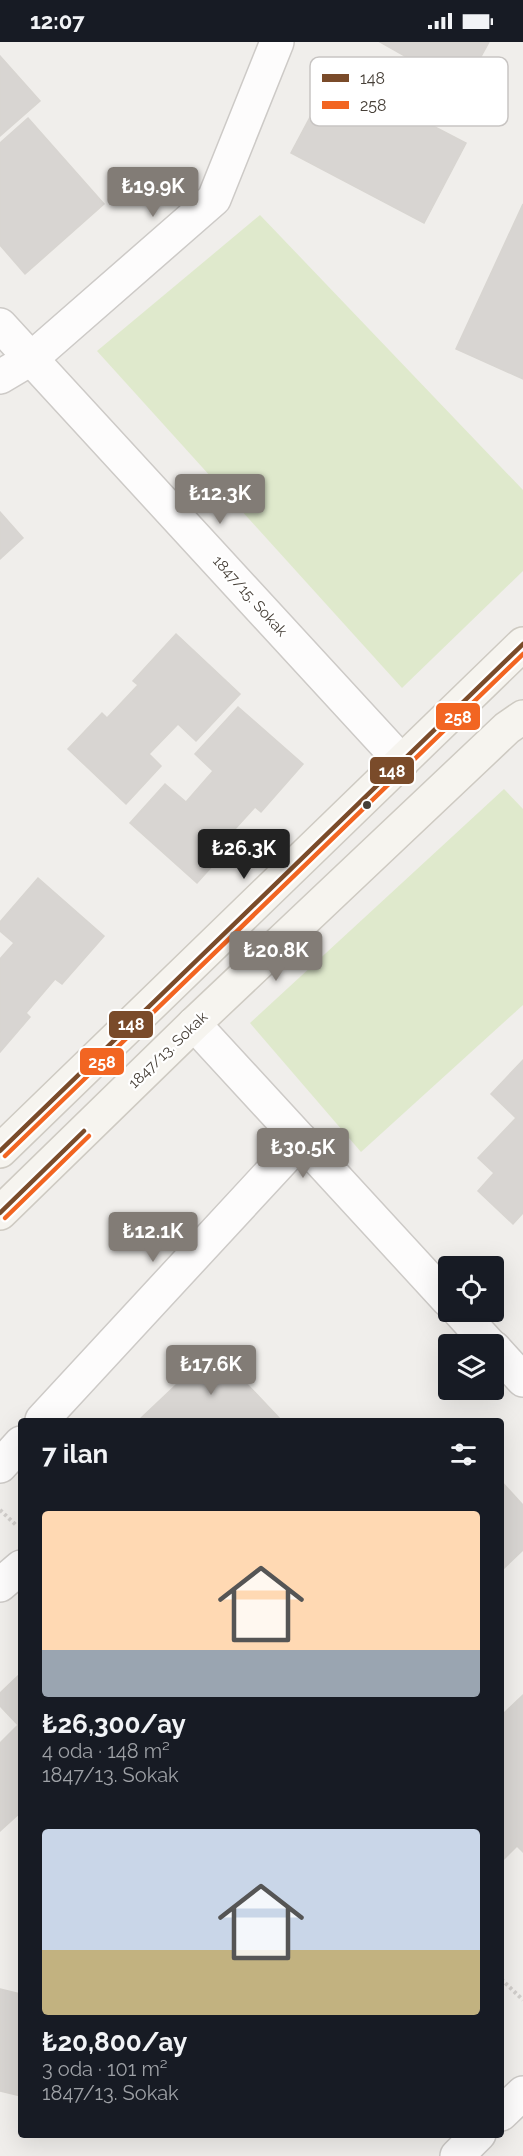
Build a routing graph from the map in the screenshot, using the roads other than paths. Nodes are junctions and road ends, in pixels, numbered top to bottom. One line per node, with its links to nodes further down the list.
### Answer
1 (277, 42): 3 (street)
2 (0, 325): 3 (street, 1847/15. Sokak)
3 (32, 358): 4 (street); 7 (street, 1847/15. Sokak)
4 (0, 377)
5 (523, 644): 7 (main road)
6 (523, 717): 8 (main road, 1847/13. Sokak)
7 (402, 762): 10 (main road)
8 (194, 1024): 9 (street); 11 (main road, 1847/13. Sokak)
9 (301, 1140): 12 (street); 17 (street)
10 (0, 1151)
11 (0, 1213)
12 (438, 1289)
13 (469, 1322): 14 (street)
14 (480, 1334)
15 (504, 1359): 16 (street)
16 (523, 1380)
17 (44, 1418)
18 (18, 1446): 19 (street)
19 (0, 1466)
20 (18, 1570): 21 (street)
21 (0, 1585)
22 (523, 2093): 23 (street)
23 (504, 2111)
24 (475, 2138): 25 (street)
25 (457, 2156)

